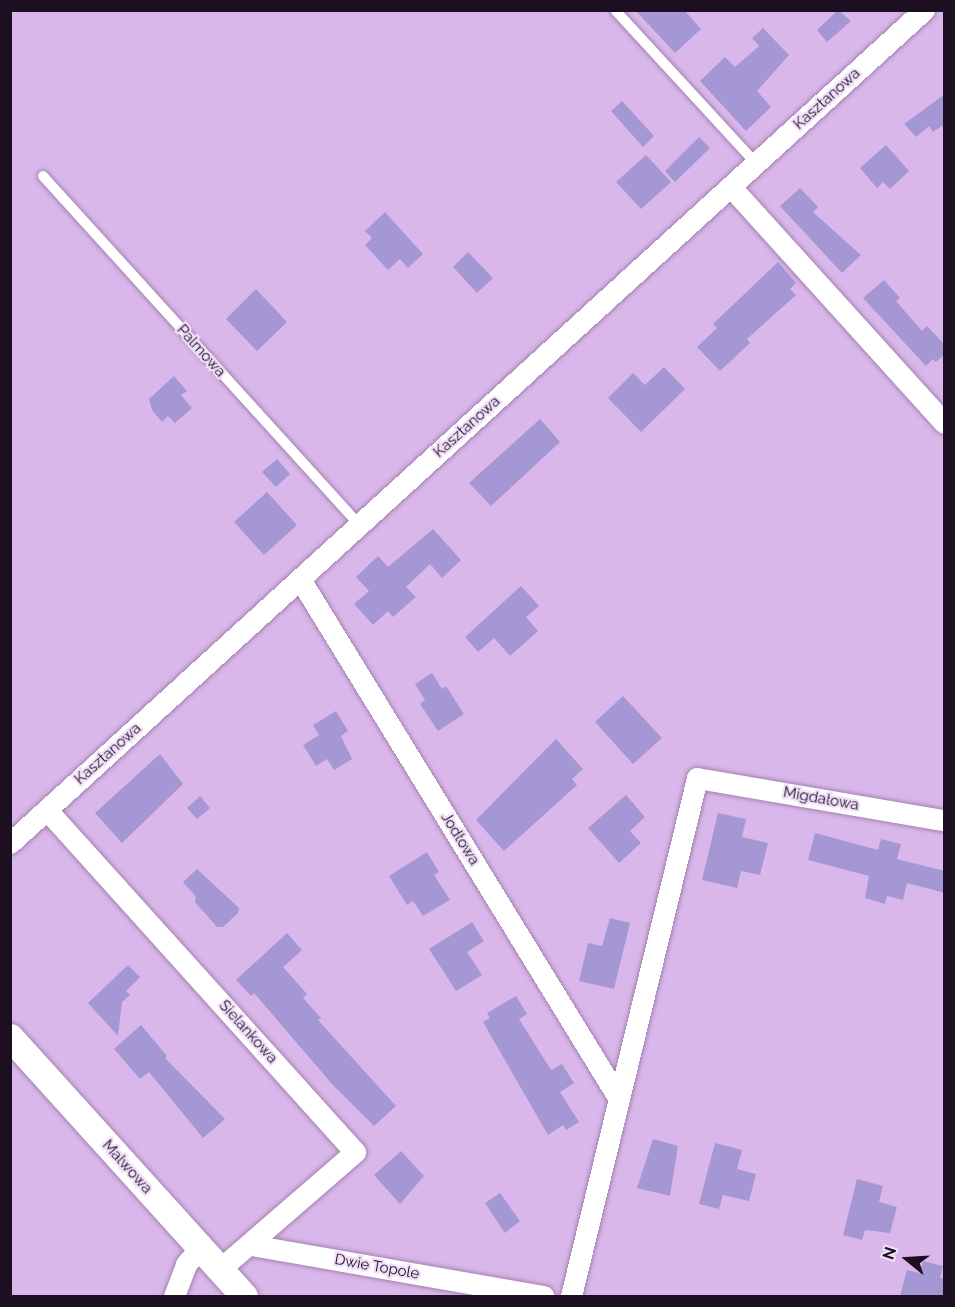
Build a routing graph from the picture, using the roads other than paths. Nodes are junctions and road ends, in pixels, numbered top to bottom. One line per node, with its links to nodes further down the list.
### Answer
1 (616, 10): 3 (lane)
2 (924, 10): 3 (street, Kasztanowa)
3 (756, 163): 5 (street, Kasztanowa)
4 (43, 176): 7 (lane, Palmowa)
5 (731, 187): 6 (street); 7 (street, Kasztanowa)
6 (945, 423)
7 (359, 525): 8 (street, Kasztanowa)
8 (300, 579): 9 (street, Kasztanowa); 13 (street, Jodłowa)
9 (47, 810): 11 (street, Kasztanowa); 14 (street, Sielankowa)
10 (945, 820): 13 (street, Migdałowa)
11 (10, 843)
12 (10, 1037): 15 (street, Malwowa)
13 (620, 1099): 20 (street)
14 (251, 1245): 16 (street); 19 (street, Dwie Topole)
15 (200, 1248): 16 (street, Malwowa); 17 (street)
16 (219, 1270): 18 (street, Malwowa)
17 (174, 1296)
18 (243, 1296)
19 (544, 1296)
20 (571, 1296)

